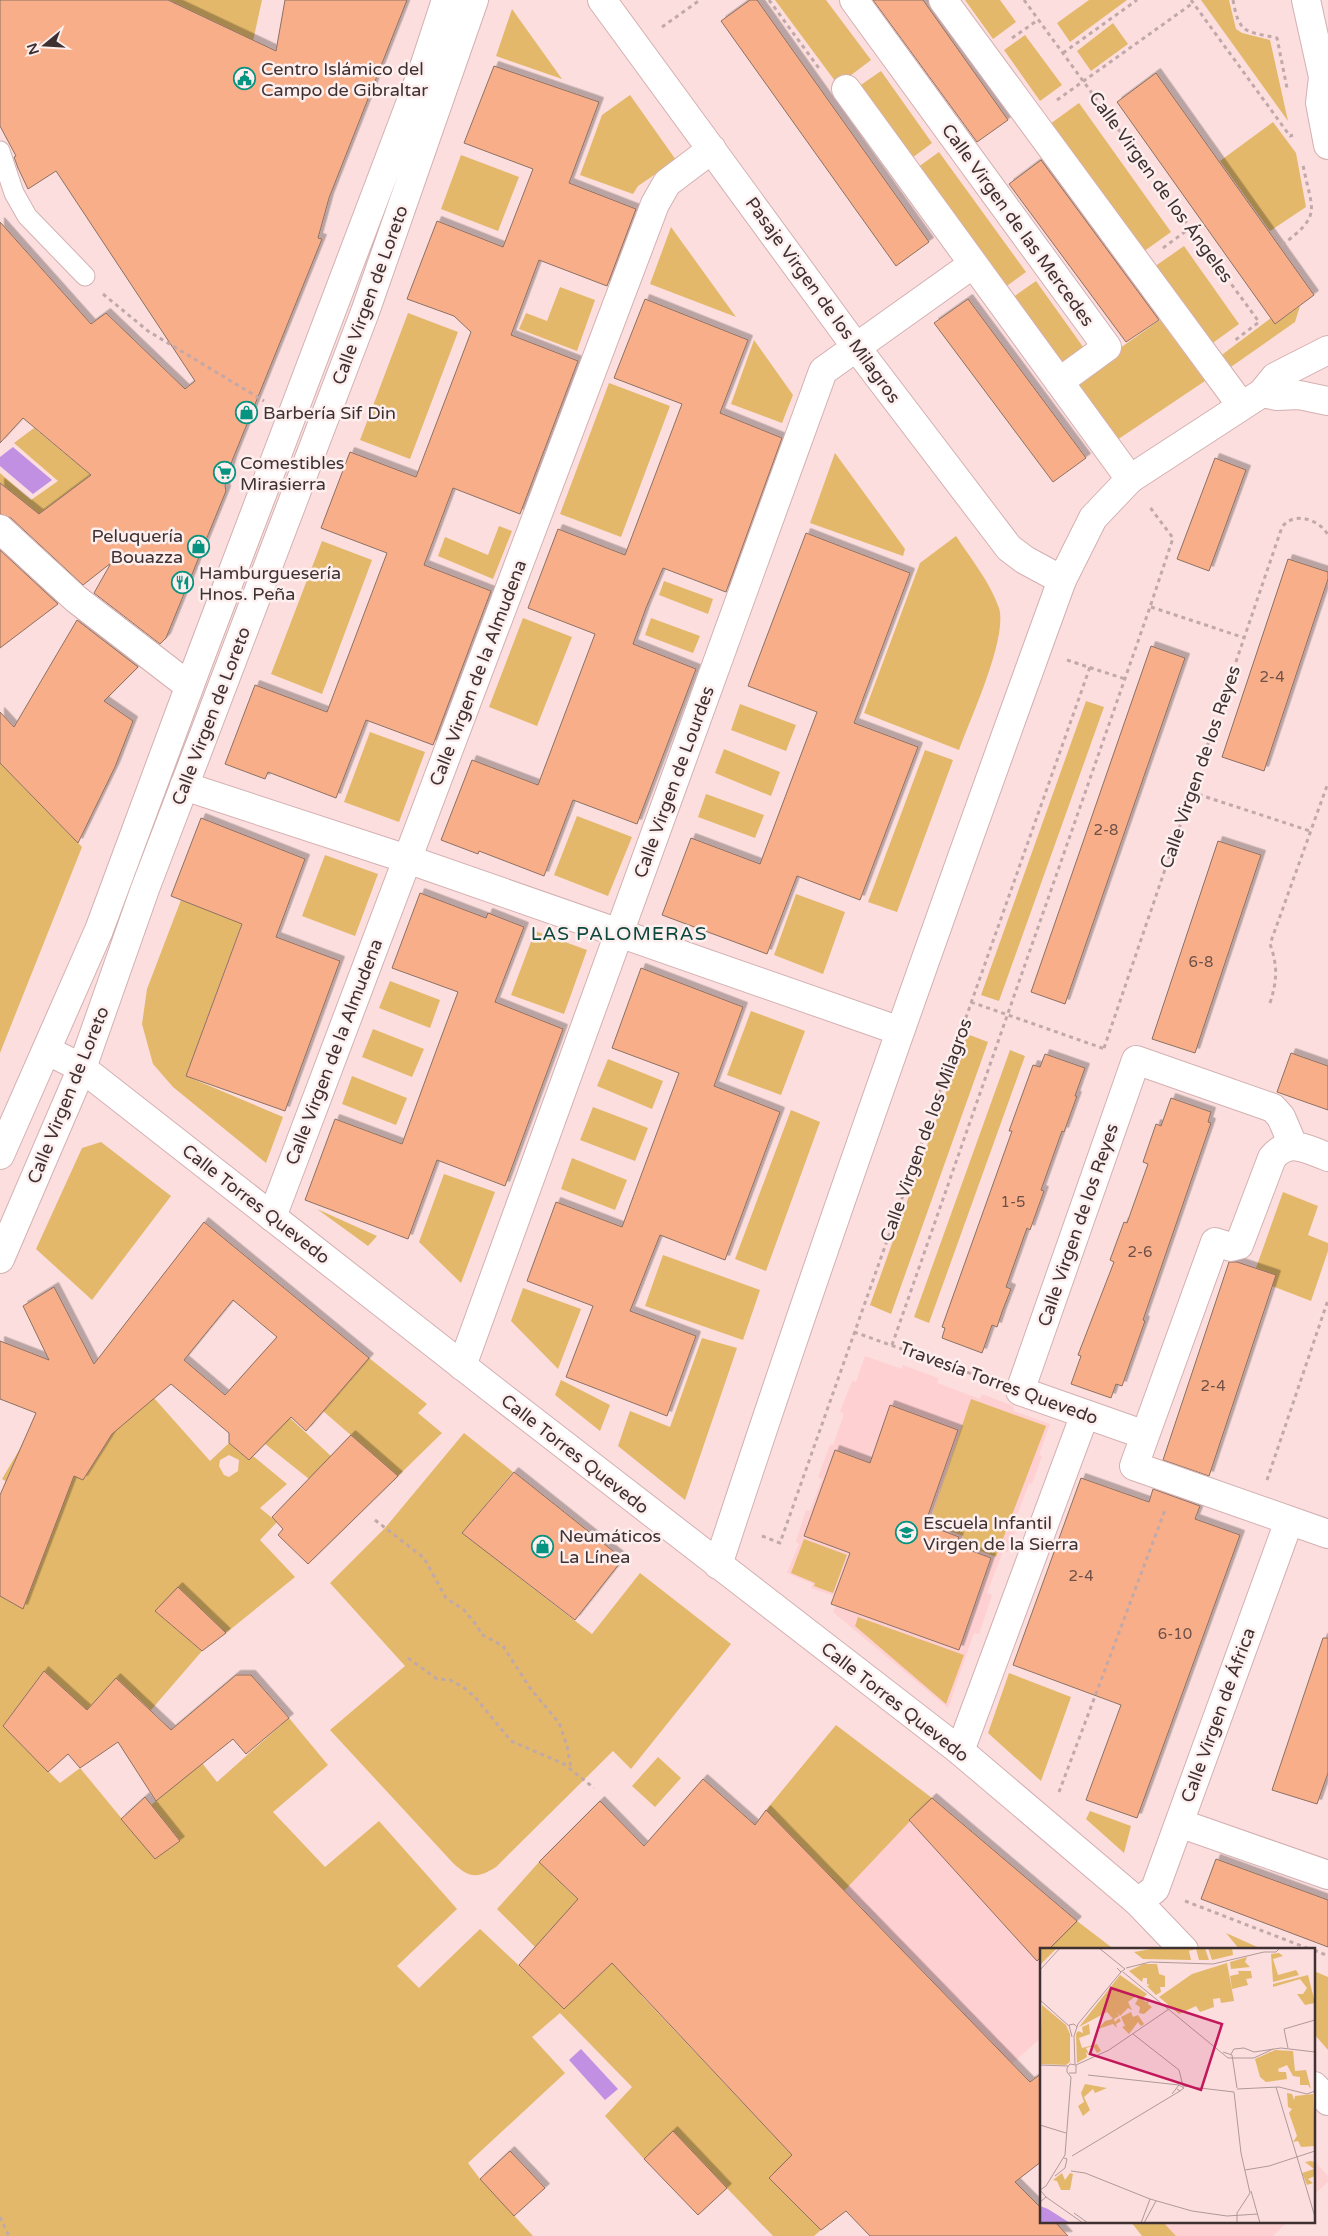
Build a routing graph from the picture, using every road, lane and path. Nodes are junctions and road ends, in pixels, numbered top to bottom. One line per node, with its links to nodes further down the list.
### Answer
1 (446, 0): 34 (street, Calle Virgen de Loreto)
2 (474, 0): 46 (street, Calle Virgen de Loreto)
3 (602, 0): 13 (street, Pasaje Virgen de los Milagros)
4 (700, 0): 13 (path)
5 (769, 0): 17 (path)
6 (854, 0): 31 (street, Calle Virgen de las Mercedes)
7 (943, 0): 19 (street)
8 (1024, 0): 14 (path, Calle Virgen de los Ángeles)
9 (1137, 0): 14 (path)
10 (1233, 0): 18 (path)
11 (1306, 0): 15 (street)
12 (1192, 1): 16 (path); 20 (path)
13 (636, 46): 22 (street, Pasaje Virgen de los Milagros)
14 (1063, 53): 16 (path, Calle Virgen de los Ángeles)
15 (1326, 80): 21 (street)
16 (1084, 82): 19 (path); 30 (path, Calle Virgen de los Ángeles)
17 (846, 89): 26 (street)
18 (1288, 89)
19 (1030, 119): 30 (street)
20 (1295, 126)
21 (1328, 145)
22 (712, 149): 28 (street, Pasaje Virgen de los Milagros); 49 (street, Calle Virgen de la Almudena)
23 (0, 152): 27 (lane)
24 (1302, 164): 25 (path)
25 (1282, 245)
26 (973, 264): 28 (street, Calle Virgen de Lourdes); 31 (street)
27 (85, 276): 34 (path)
28 (856, 347): 38 (street, Pasaje Virgen de los Milagros); 50 (street, Calle Virgen de Lourdes)
29 (1328, 350): 32 (street)
30 (1208, 360): 32 (street)
31 (1059, 382): 35 (street)
32 (1252, 399): 33 (street); 35 (street)
33 (1328, 401)
34 (293, 414): 44 (street, Calle Virgen de Loreto)
35 (1130, 479): 38 (street); 39 (path)
36 (0, 530): 44 (street)
37 (1328, 535): 40 (path, Calle Virgen de los Reyes)
38 (1062, 580): 41 (street)
39 (1150, 607): 40 (path); 43 (path)
40 (1245, 638): 47 (path, Calle Virgen de los Reyes)
41 (1037, 650): 42 (path); 54 (street)
42 (1090, 667): 43 (path); 51 (path, Calle Virgen de los Milagros)
43 (1125, 679): 53 (path)
44 (189, 686): 56 (street, Calle Virgen de Loreto)
45 (1328, 784): 48 (path)
46 (184, 786): 49 (street); 58 (street, Calle Virgen de Loreto)
47 (1191, 792): 48 (path); 55 (path, Calle Virgen de los Reyes)
48 (1310, 831): 52 (path)
49 (407, 859): 50 (street); 62 (street, Calle Virgen de la Almudena)
50 (619, 933): 54 (street); 67 (street, Calle Virgen de Lourdes)
51 (971, 1002): 53 (path); 65 (path, Calle Virgen de los Milagros)
52 (1270, 1002)
53 (1008, 1015): 55 (path); 66 (path)
54 (900, 1031): 74 (street)
55 (1104, 1048): 57 (path)
56 (46, 1050): 58 (street, Calle Torres Quevedo); 60 (street, Calle Virgen de Loreto)
57 (1136, 1060): 59 (street); 68 (street, Calle Virgen de los Reyes)
58 (82, 1068): 62 (street, Calle Torres Quevedo); 63 (street, Calle Virgen de Loreto)
59 (1293, 1145): 61 (street); 70 (street)
60 (0, 1154)
61 (1328, 1157)
62 (272, 1217): 67 (street, Calle Torres Quevedo)
63 (0, 1259)
64 (1328, 1300): 72 (path)
65 (854, 1332): 66 (path, Travesía Torres Quevedo); 74 (path, Calle Virgen de los Milagros)
66 (892, 1345): 68 (path, Travesía Torres Quevedo)
67 (462, 1366): 77 (street, Calle Torres Quevedo)
68 (1020, 1391): 69 (street, Travesía Torres Quevedo)
69 (1085, 1414): 70 (street, Travesía Torres Quevedo); 79 (street)
70 (1145, 1435): 71 (street)
71 (1176, 1482): 72 (street); 83 (path)
72 (1258, 1509): 75 (street)
73 (375, 1520): 80 (path)
74 (732, 1523): 77 (street)
75 (1285, 1531): 76 (street); 82 (street, Calle Virgen de África)
76 (1328, 1534)
77 (718, 1565): 79 (street, Calle Torres Quevedo)
78 (408, 1658): 80 (path)
79 (960, 1751): 83 (street, Calle Torres Quevedo)
80 (570, 1768): 81 (path)
81 (594, 1788)
82 (1179, 1823): 84 (street); 85 (street, Calle Virgen de África)
83 (1047, 1825): 85 (street, Calle Torres Quevedo)
84 (1328, 1875)
85 (1146, 1896): 86 (street, Calle Torres Quevedo); 87 (path)
86 (1183, 1948)
87 (1307, 1948)
88 (1316, 1951): 89 (path)
89 (1328, 1956)
90 (1316, 2088): 91 (street)
91 (1328, 2101)
92 (0, 2217): 93 (path)
93 (9, 2236)

